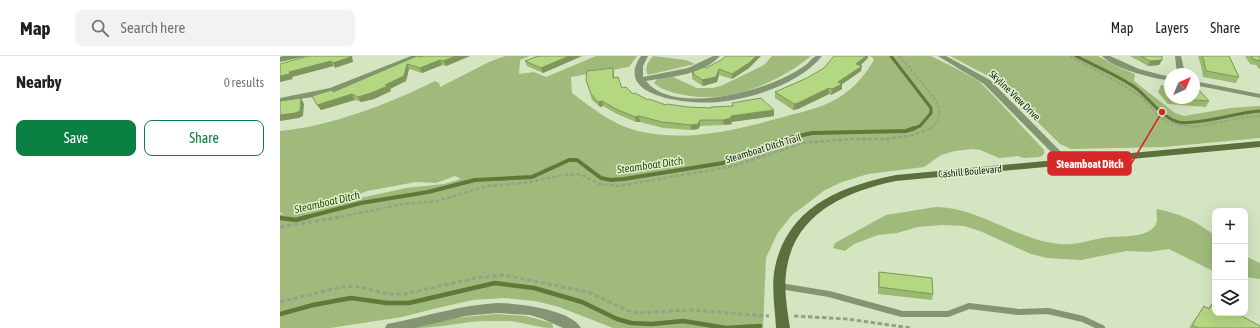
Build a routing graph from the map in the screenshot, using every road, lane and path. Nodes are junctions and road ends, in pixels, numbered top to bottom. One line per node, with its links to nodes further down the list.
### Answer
1 (417, 56): 15 (street)
2 (646, 56): 12 (street)
3 (717, 56): 12 (street)
4 (819, 56): 12 (street)
5 (899, 56): 19 (path, Steamboat Ditch Trail)
6 (941, 56): 18 (street, Skyline View Drive)
7 (1070, 56): 16 (path)
8 (1105, 56): 11 (street)
9 (1178, 56): 10 (street)
10 (1180, 68)
11 (1164, 77)
12 (641, 80)
13 (1200, 85): 14 (street)
14 (1260, 96)
15 (280, 100)
16 (1260, 116)
17 (1260, 144): 18 (street, Cashill Boulevard)
18 (1066, 162): 20 (street, Cashill Boulevard)
19 (280, 227)
20 (780, 286): 22 (street, Cashill Boulevard); 27 (lane)
21 (280, 302): 22 (path)
22 (782, 316): 25 (street, Cashill Boulevard); 26 (path)
23 (392, 328): 24 (street)
24 (574, 328)
25 (783, 328)
26 (911, 328)
27 (1102, 328)

